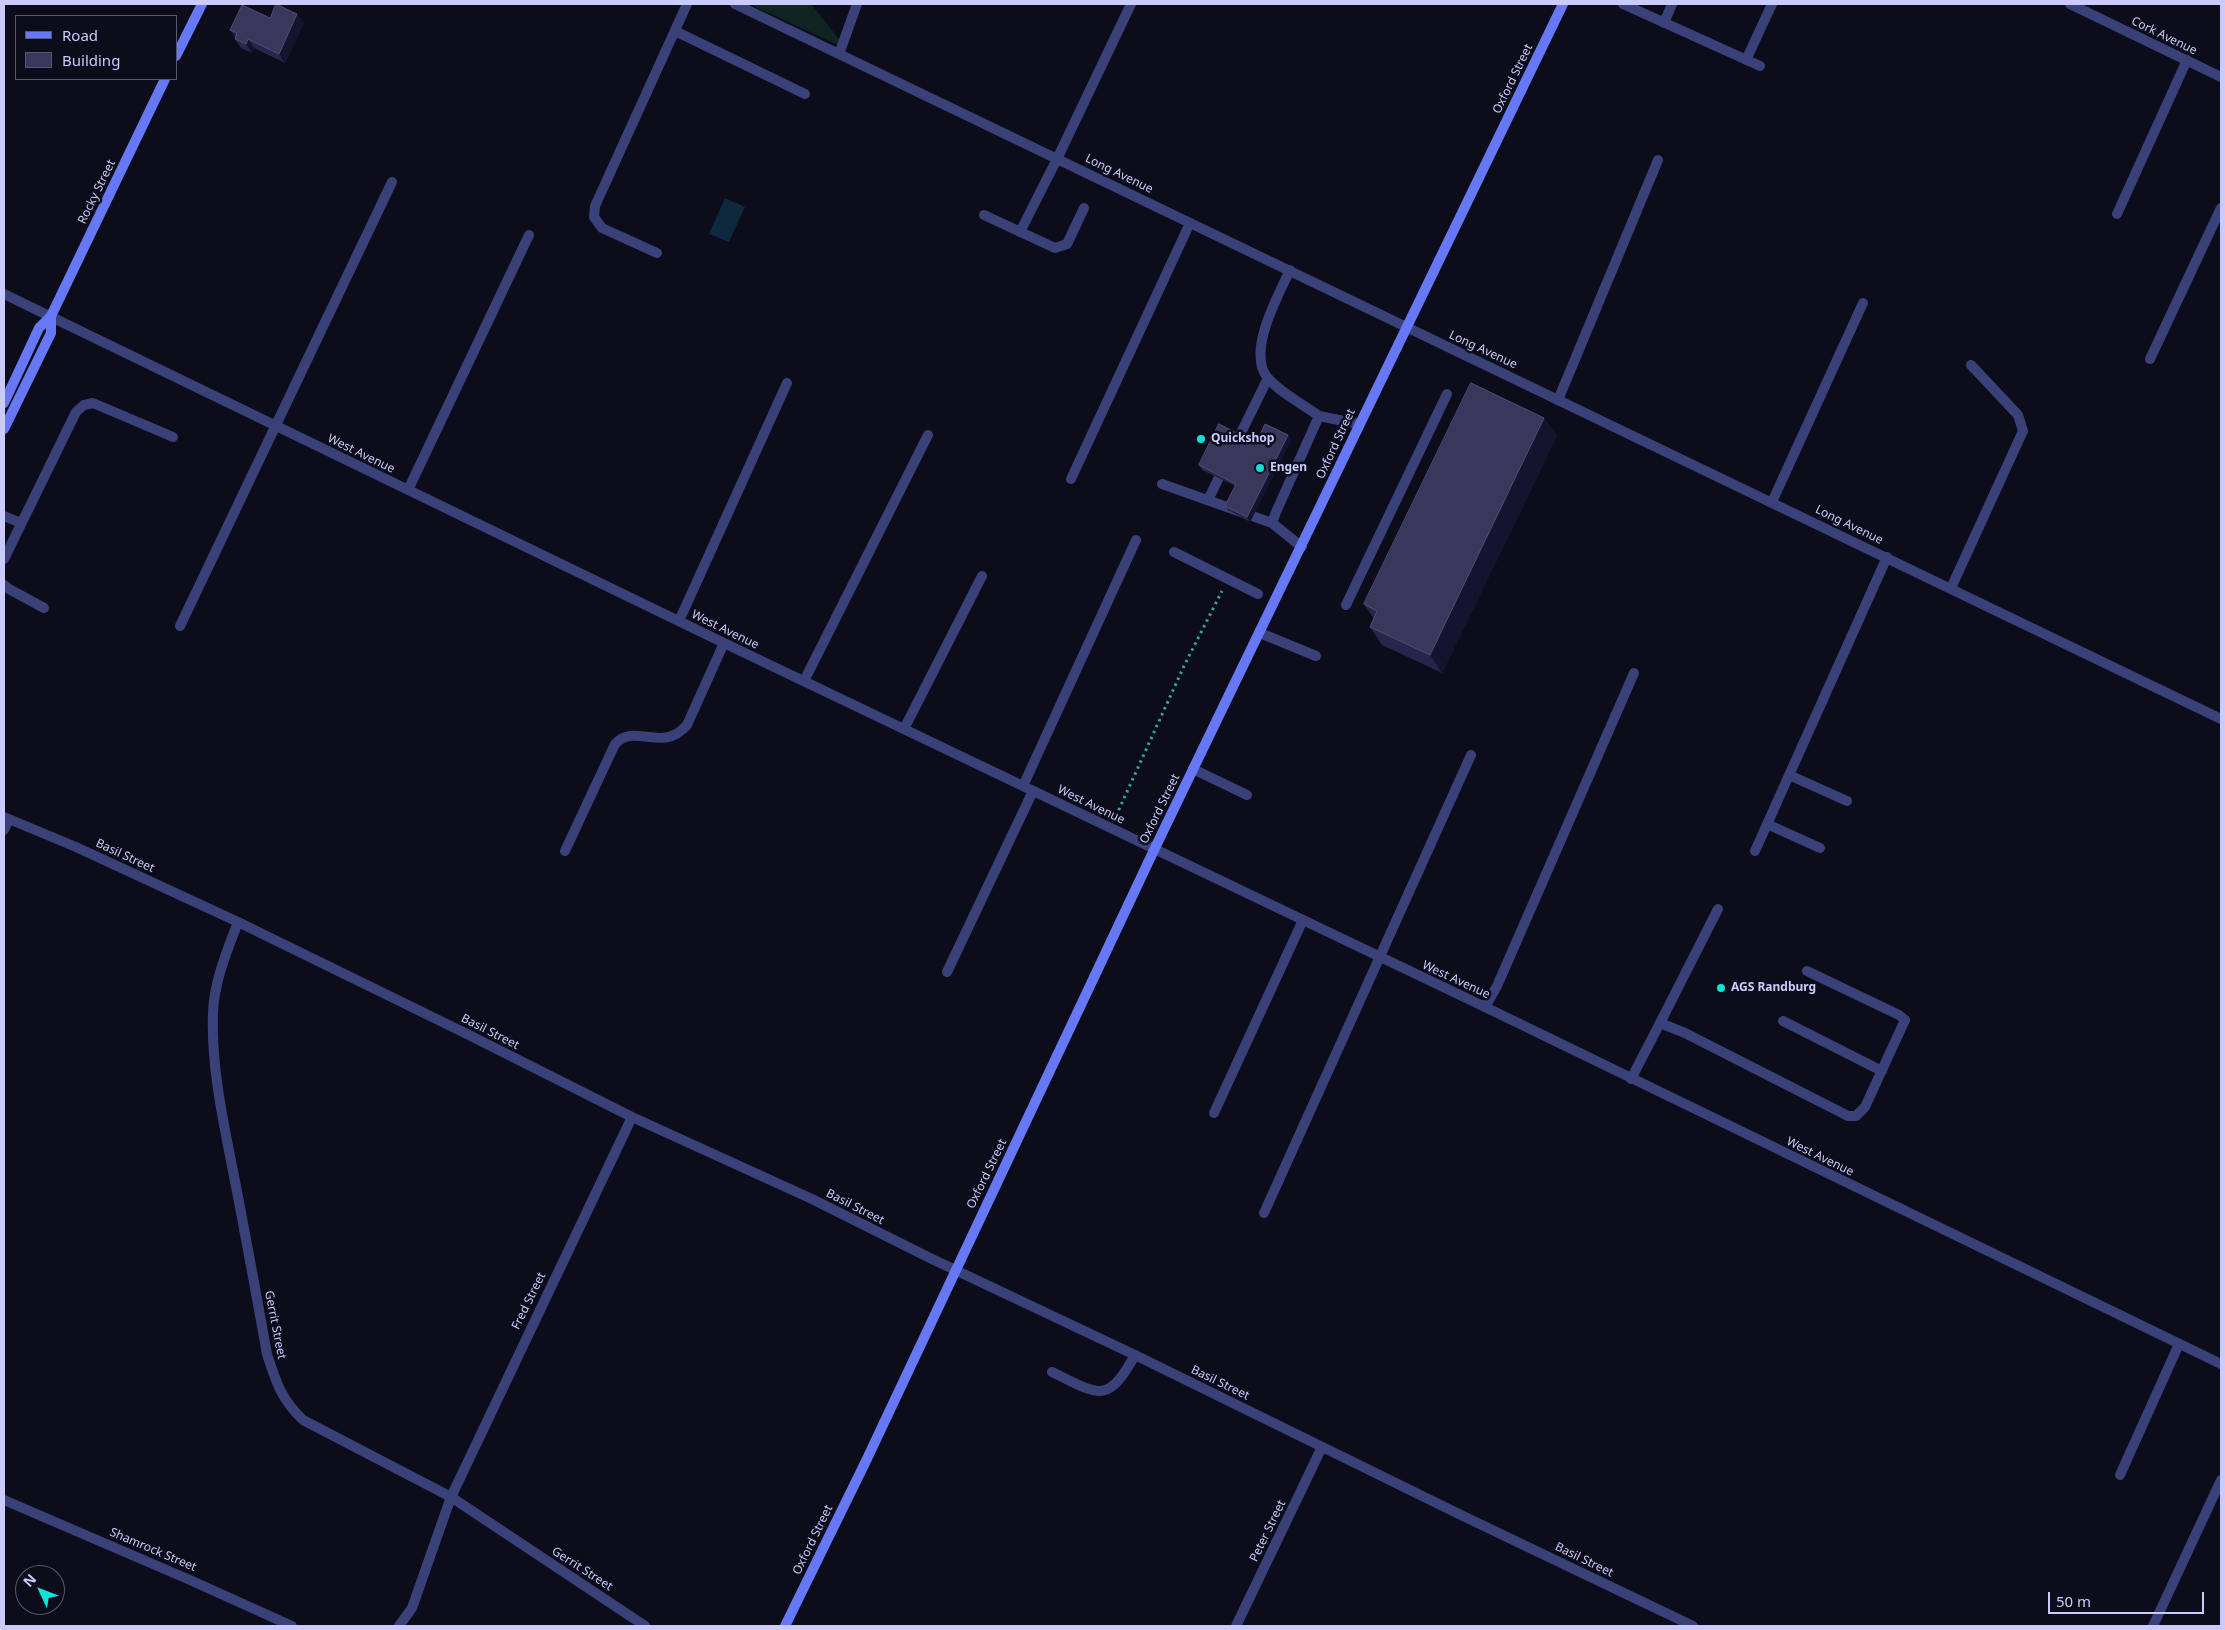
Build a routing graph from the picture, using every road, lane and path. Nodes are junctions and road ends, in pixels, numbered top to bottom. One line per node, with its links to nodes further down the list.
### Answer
1 (202, 4): 13 (street)
2 (687, 4): 12 (street)
3 (735, 4): 14 (street, Long Avenue)
4 (858, 4): 14 (street)
5 (1131, 4): 21 (street)
6 (1563, 4): 36 (street, Oxford Street)
7 (1623, 4): 11 (street)
8 (1672, 4): 11 (street)
9 (1772, 4): 15 (street)
10 (2070, 4): 16 (street, Cork Avenue)
11 (1664, 22): 15 (street)
12 (675, 31): 20 (street); 31 (street)
13 (178, 52)
14 (839, 54): 21 (street, Long Avenue)
15 (1746, 60): 17 (street)
16 (2186, 60): 18 (street, Cork Avenue); 26 (street)
17 (1760, 66)
18 (2221, 77)
19 (165, 80): 35 (street, Rocky Street)
20 (805, 94)
21 (1057, 159): 28 (street, Long Avenue); 29 (street)
22 (1658, 160): 42 (street)
23 (392, 182): 46 (street)
24 (1084, 208): 29 (street)
25 (2221, 208): 37 (street)
26 (2117, 214)
27 (984, 215): 29 (street)
28 (1190, 223): 32 (street, Long Avenue); 50 (street)
29 (1020, 232)
30 (529, 235): 52 (street)
31 (657, 253)
32 (1290, 270): 36 (street, Long Avenue); 39 (street)
33 (4, 294): 35 (street, West Avenue)
34 (1863, 302): 54 (street)
35 (51, 316): 43 (street, Rocky Street); 46 (street, West Avenue); 47 (street, Rocky Street)
36 (1406, 328): 42 (street, Long Avenue); 45 (street, Oxford Street)
37 (2150, 359)
38 (1972, 365): 66 (street)
39 (1268, 378): 44 (street); 53 (street)
40 (787, 382): 70 (street)
41 (1447, 394): 68 (street)
42 (1558, 400): 54 (street, Long Avenue)
43 (4, 402)
44 (1319, 416): 45 (street); 57 (street)
45 (1359, 424): 59 (street, Oxford Street)
46 (274, 426): 52 (street, West Avenue); 71 (street)
47 (4, 429)
48 (928, 435): 76 (street)
49 (173, 437): 56 (street)
50 (1071, 479)
51 (1162, 484): 53 (street)
52 (408, 490): 70 (street, West Avenue)
53 (1208, 500): 57 (street)
54 (1772, 502): 61 (street, Long Avenue)
55 (4, 516): 56 (street)
56 (22, 523): 62 (street)
57 (1272, 523): 59 (street)
58 (1136, 540): 82 (street)
59 (1302, 547): 72 (street, Oxford Street)
60 (1174, 552): 64 (street)
61 (1886, 558): 66 (street, Long Avenue); 81 (street)
62 (4, 559)
63 (982, 576): 78 (street)
64 (1228, 579): 67 (street); 87 (path)
65 (4, 585): 69 (street)
66 (1951, 588): 77 (street, Long Avenue)
67 (1258, 594)
68 (1346, 605)
69 (44, 608)
70 (679, 622): 73 (street, West Avenue)
71 (180, 626)
72 (1260, 633): 74 (street); 80 (street, Oxford Street)
73 (724, 643): 76 (street, West Avenue); 93 (street)
74 (1316, 656)
75 (1634, 673): 100 (street)
76 (804, 682): 78 (street, West Avenue)
77 (2221, 719)
78 (904, 729): 82 (street, West Avenue)
79 (1471, 754): 97 (street)
80 (1193, 769): 84 (street); 91 (street, Oxford Street)
81 (1789, 775): 85 (street); 88 (street)
82 (1023, 786): 83 (street, West Avenue)
83 (1033, 791): 91 (street, West Avenue); 99 (street)
84 (1247, 795)
85 (1847, 801)
86 (6, 818): 89 (street); 96 (street, Basil Street)
87 (1114, 818)
88 (1767, 824): 90 (street); 92 (street)
89 (4, 830)
90 (1820, 848)
91 (1154, 850): 95 (street, West Avenue); 108 (street, Oxford Street)
92 (1755, 850)
93 (566, 851)
94 (1718, 909): 102 (street)
95 (1303, 920): 97 (street, West Avenue); 105 (street)
96 (238, 922): 106 (street, Basil Street); 116 (street, Gerrit Street)
97 (1380, 958): 100 (street, West Avenue); 107 (street)
98 (1807, 971): 103 (street)
99 (947, 972)
100 (1485, 1008): 104 (street, West Avenue)
101 (1783, 1021): 103 (street)
102 (1660, 1023): 103 (street); 104 (street)
103 (1882, 1071)
104 (1630, 1079): 109 (street, West Avenue)
105 (1214, 1113)
106 (632, 1117): 108 (street, Basil Street); 116 (street, Fred Street)
107 (1264, 1213)
108 (954, 1270): 110 (street, Basil Street); 121 (street, Oxford Street)
109 (2179, 1344): 111 (street, West Avenue); 114 (street)
110 (1135, 1355): 112 (street); 113 (street, Basil Street)
111 (2221, 1364)
112 (1052, 1372)
113 (1322, 1447): 122 (street, Peter Street); 123 (street, Basil Street)
114 (2120, 1475)
115 (2221, 1480): 124 (street)
116 (451, 1497): 119 (street); 120 (street, Gerrit Street)
117 (4, 1500): 118 (street, Shamrock Street)
118 (292, 1626)
119 (399, 1626)
120 (645, 1626)
121 (784, 1626)
122 (1236, 1626)
123 (1693, 1626)
124 (2153, 1626)

